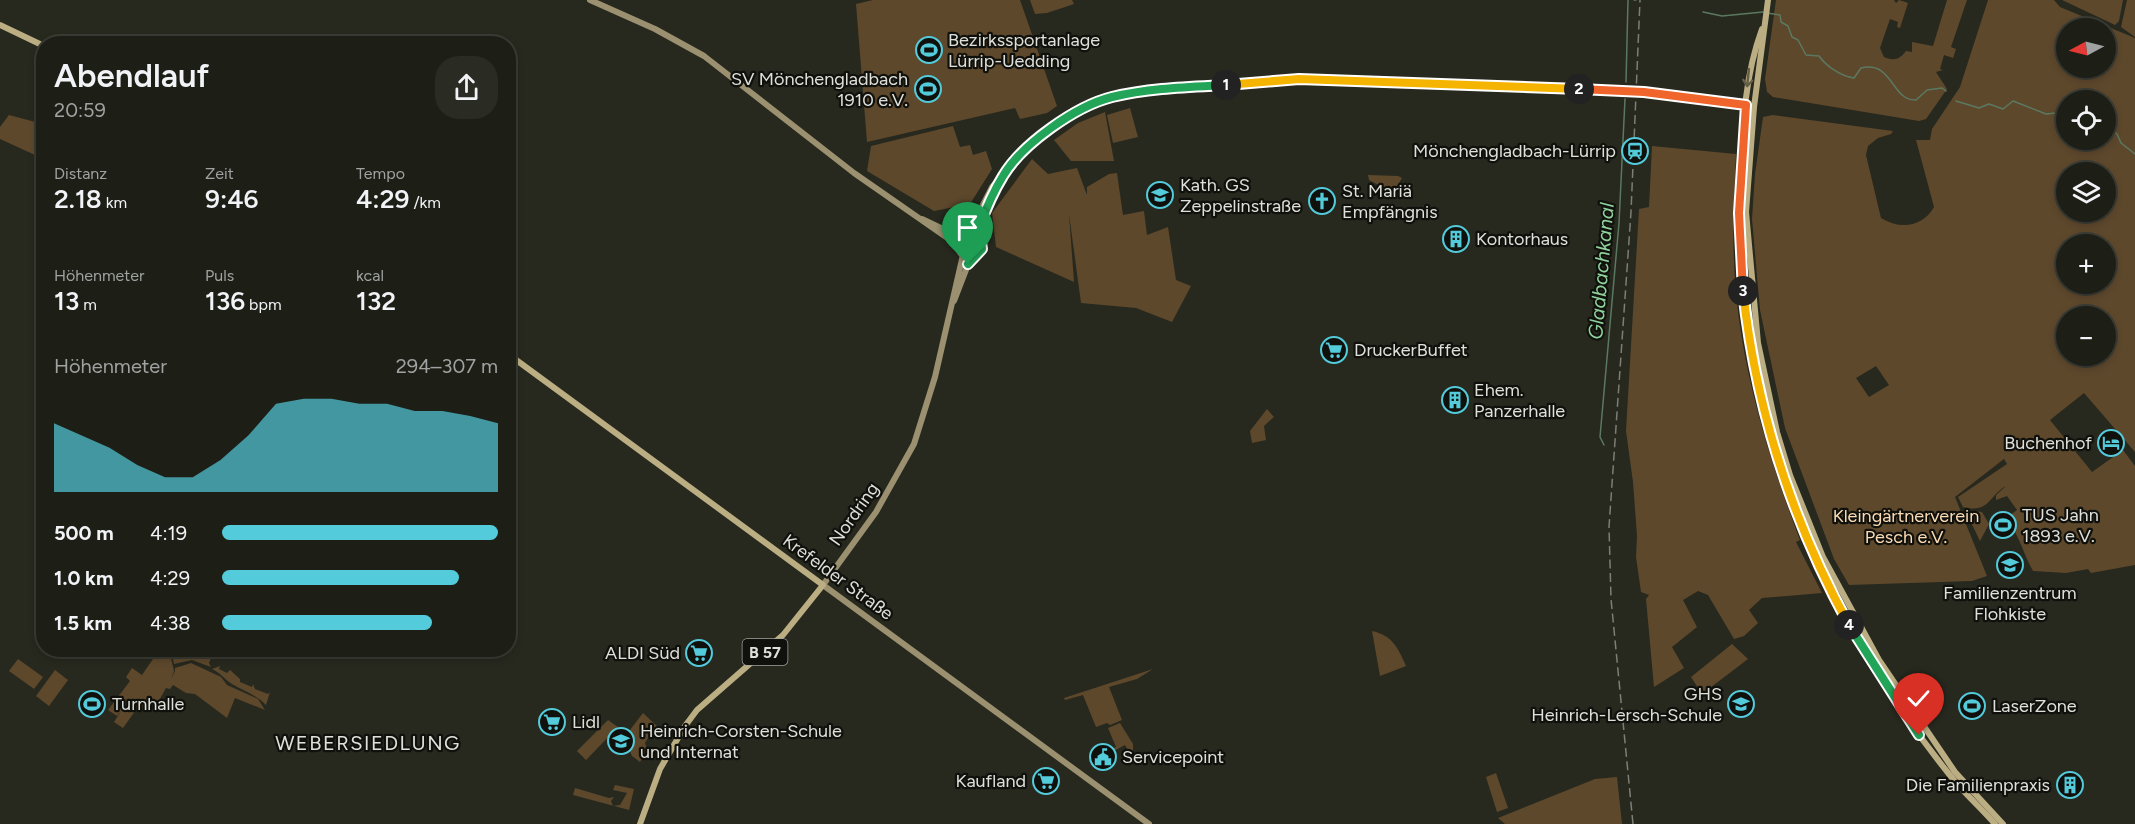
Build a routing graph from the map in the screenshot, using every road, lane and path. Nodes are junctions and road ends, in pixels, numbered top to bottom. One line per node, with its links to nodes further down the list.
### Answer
1 (590, 0): 10 (main road)
2 (1767, 4): 3 (main road)
3 (1765, 17): 6 (main road, one-way to 6); 7 (main road)
4 (0, 25): 5 (main road)
5 (36, 42)
6 (1746, 105): 7 (main road); 8 (main road); 22 (main road)
7 (1754, 107): 23 (main road)
8 (1003, 175): 9 (main road); 13 (main road)
9 (982, 203): 11 (main road); 12 (main road)
10 (913, 215): 11 (main road); 14 (main road)
11 (943, 230): 12 (main road)
12 (965, 236): 13 (main road); 14 (main road)
13 (977, 236): 16 (main road)
14 (959, 246): 15 (main road)
15 (963, 255): 16 (main road); 17 (main road, Nordring)
16 (971, 257): 17 (main road, Nordring)
17 (952, 304): 19 (main road, Nordring)
18 (516, 360): 19 (main road, Krefelder Straße)
19 (823, 585): 20 (main road, Nordring / B 57); 21 (main road, Krefelder Straße)
20 (640, 824)
21 (1149, 824)
22 (1995, 824)
23 (2003, 824)

